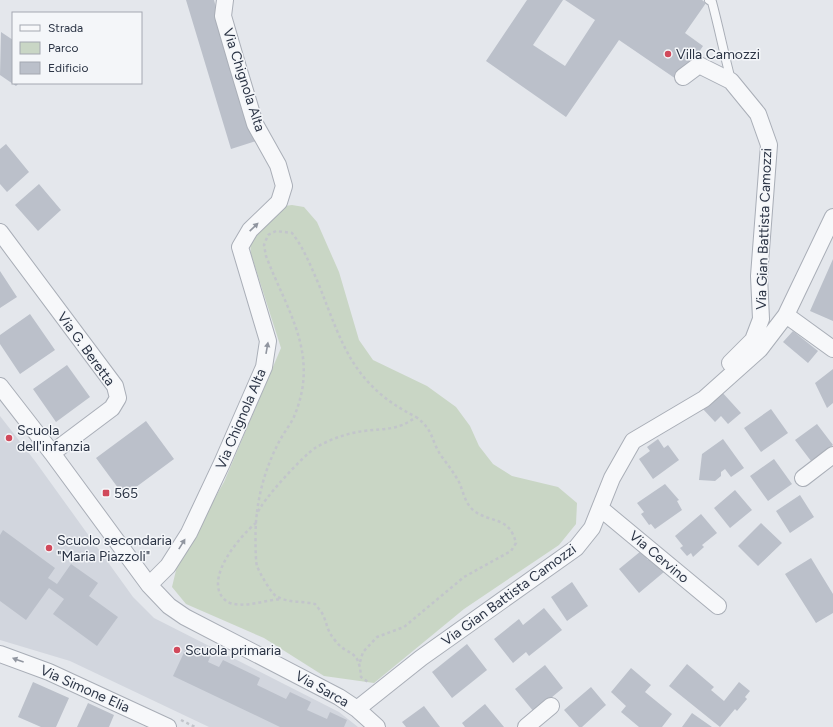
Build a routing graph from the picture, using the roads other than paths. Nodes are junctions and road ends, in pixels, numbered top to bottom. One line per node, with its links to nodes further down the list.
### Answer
1 (225, 0): 15 (street, Via Chignola Alta, one-way to 1)
2 (709, 0): 4 (lane)
3 (683, 77): 4 (street, Via Gian Battista Camozzi)
4 (732, 81): 10 (street, Via Gian Battista Camozzi)
5 (833, 217): 7 (street, Via Gian Battista Camozzi)
6 (0, 232): 11 (street, Via G. Beretta)
7 (786, 315): 8 (street); 10 (street, Via Gian Battista Camozzi)
8 (833, 349)
9 (0, 386): 11 (street, Via Sarca)
10 (704, 399): 14 (street, Via Gian Battista Camozzi)
11 (52, 453): 15 (street, Via Sarca)
12 (833, 455): 13 (street)
13 (803, 478)
14 (600, 508): 16 (street, Via Cervino); 19 (street, Via Gian Battista Camozzi)
15 (149, 585): 19 (street, Via Sarca)
16 (718, 606)
17 (0, 654): 20 (street, Via Simone Elia, one-way to 17)
18 (551, 706): 22 (street)
19 (357, 709): 21 (street, Via Sarca)
20 (168, 727)
21 (377, 727)
22 (526, 727)

